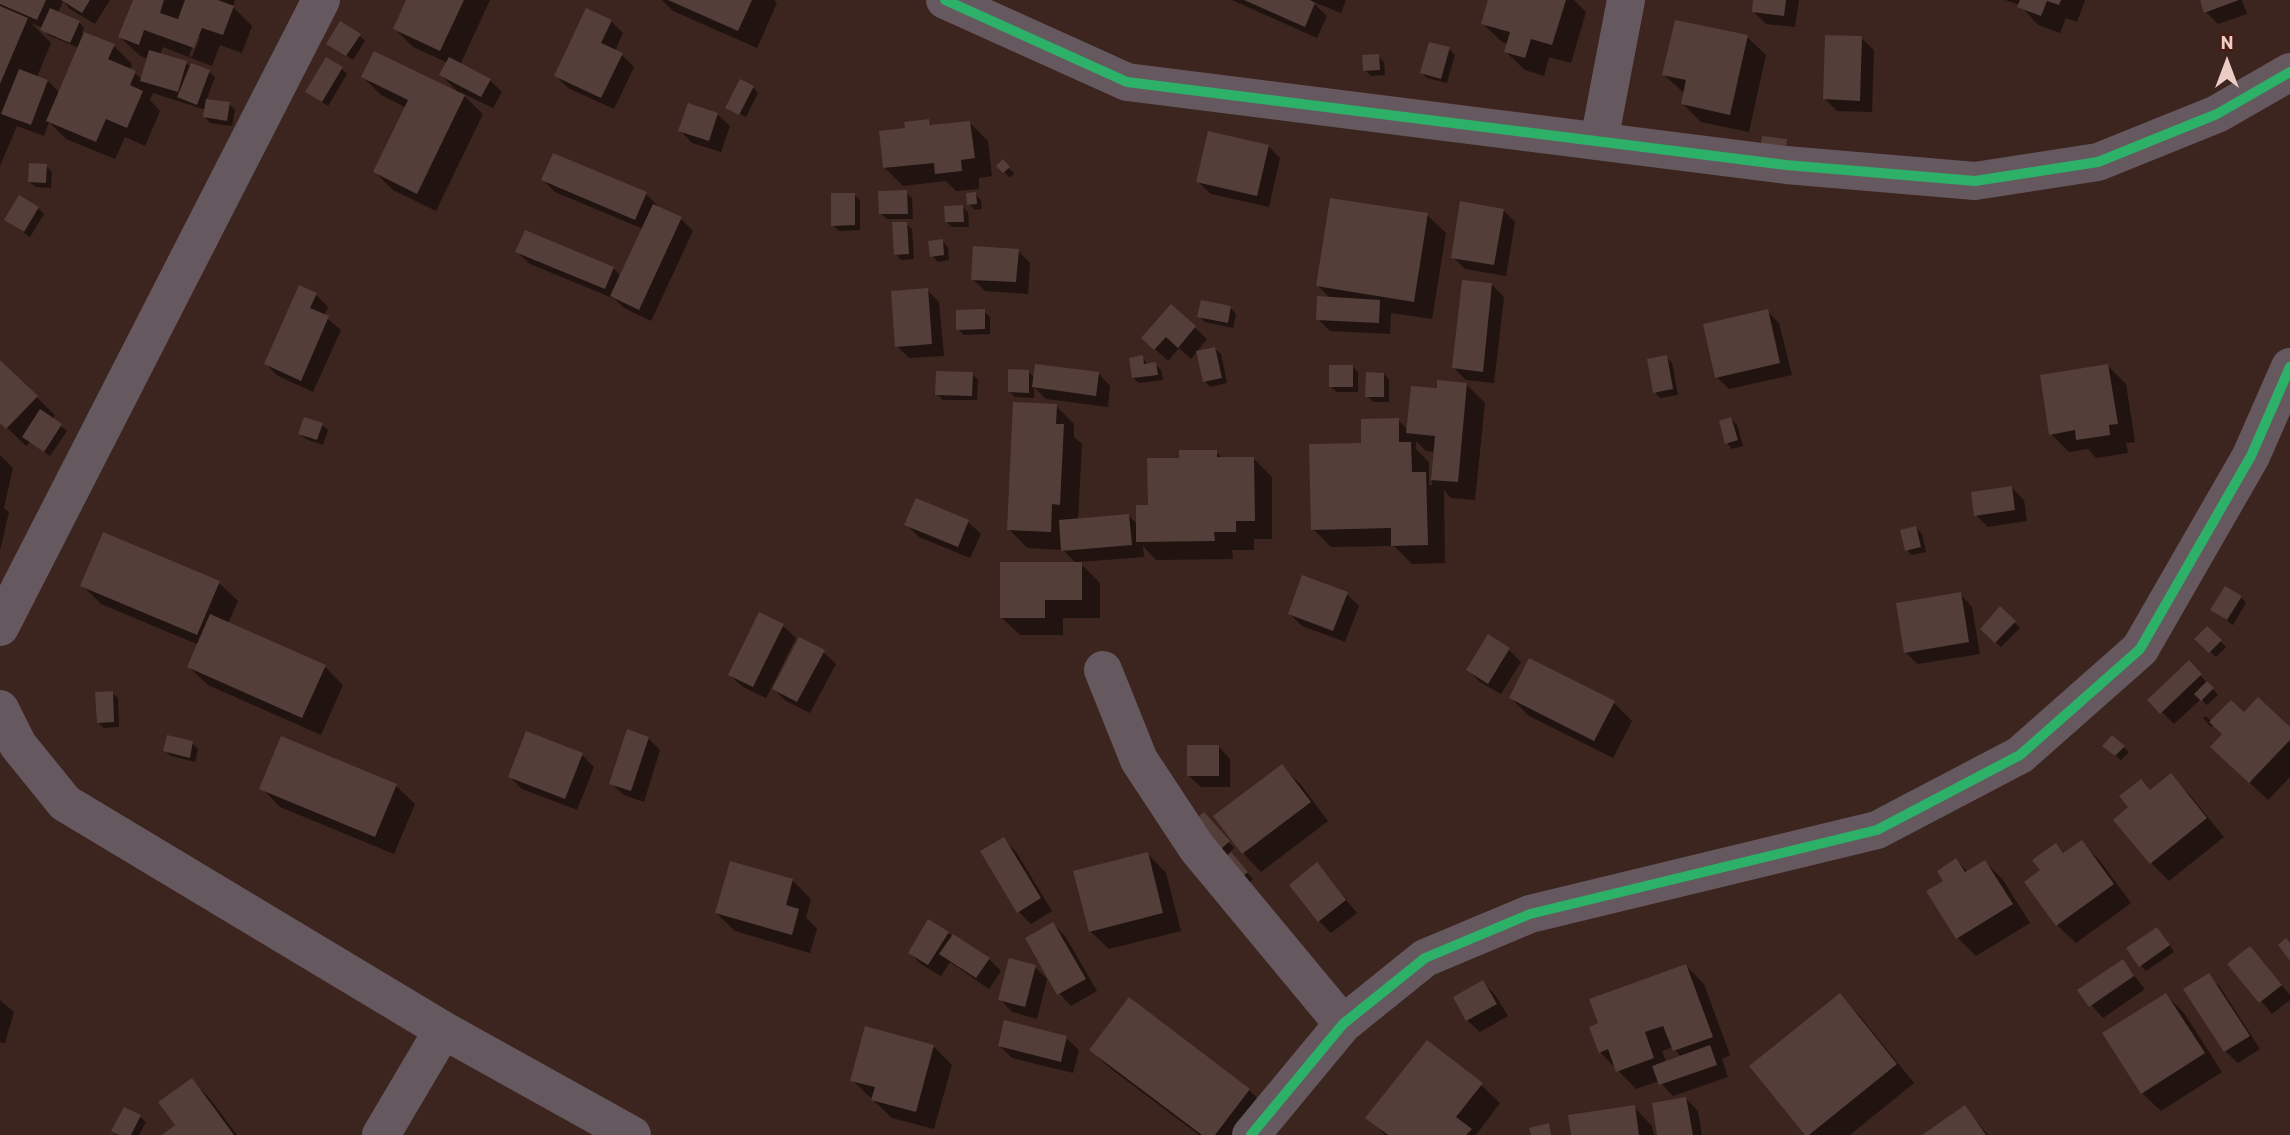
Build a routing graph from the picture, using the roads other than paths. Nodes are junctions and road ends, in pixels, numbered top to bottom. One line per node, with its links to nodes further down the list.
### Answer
1 (321, 0): 7 (street)
2 (945, 0): 5 (street)
3 (1626, 0): 5 (street)
4 (2290, 72): 5 (street)
5 (1599, 141)
6 (2290, 368): 10 (street)
7 (0, 626)
8 (1103, 670): 10 (street)
9 (0, 709): 11 (street)
10 (1343, 1024): 14 (street)
11 (443, 1030): 12 (street); 13 (street)
12 (381, 1135)
13 (632, 1135)
14 (1251, 1135)

